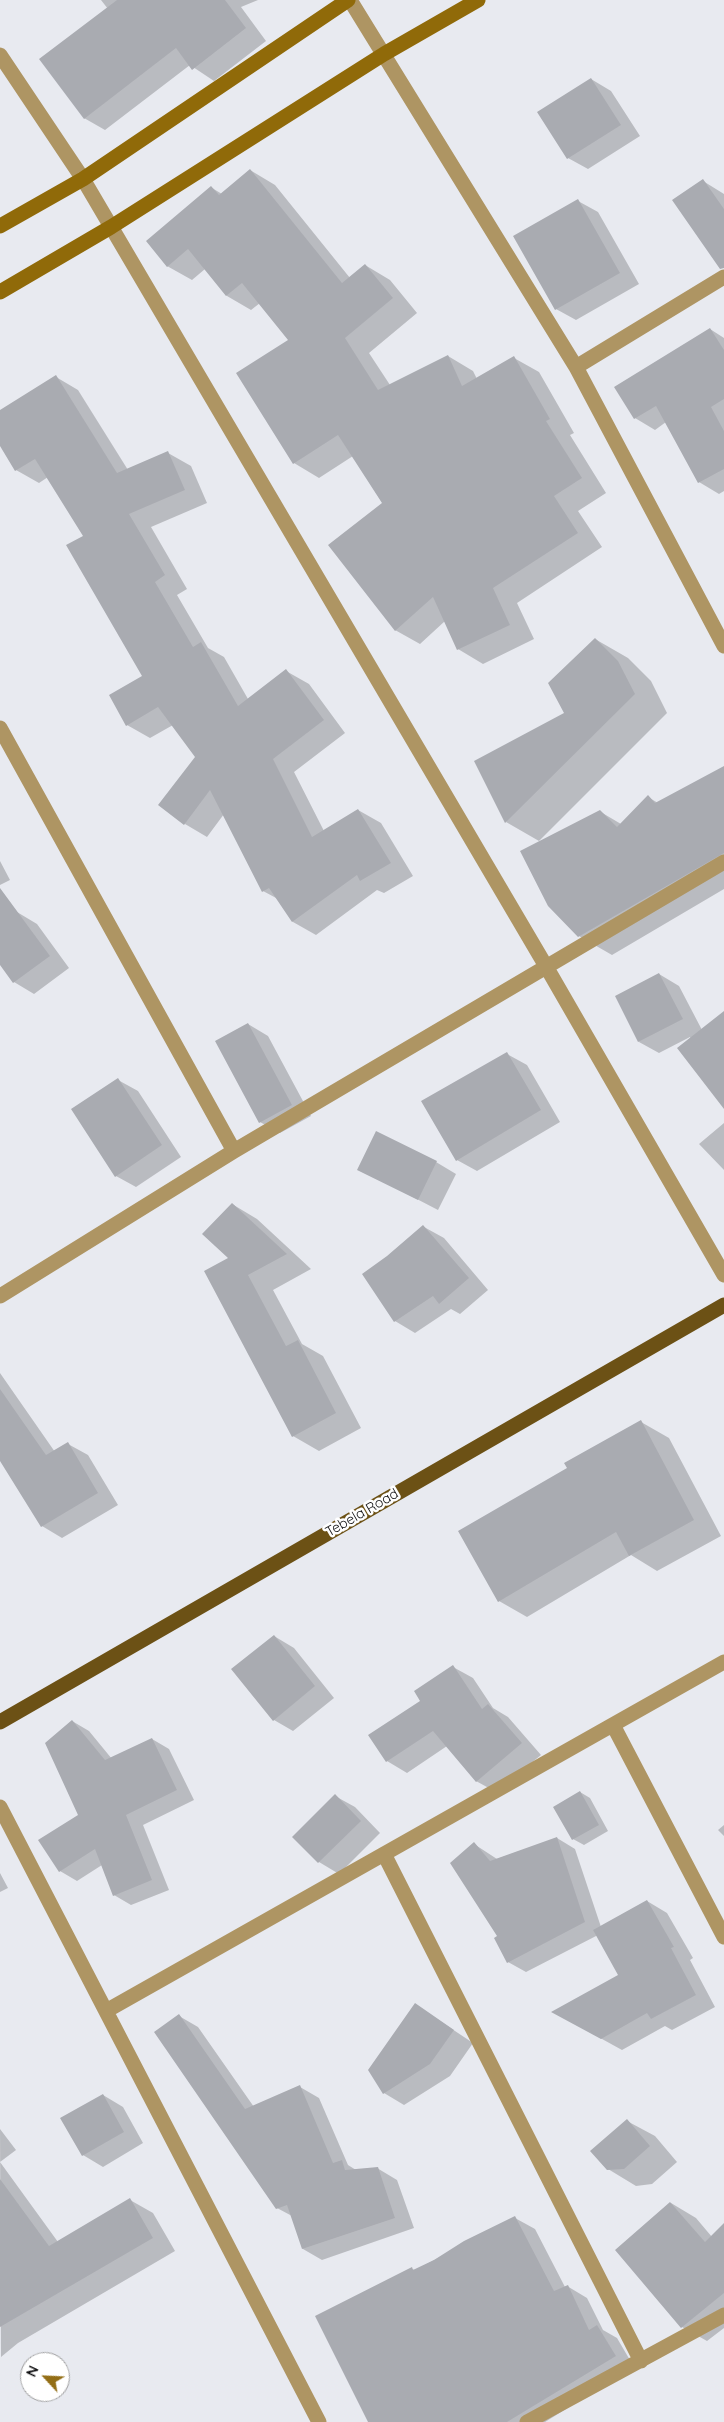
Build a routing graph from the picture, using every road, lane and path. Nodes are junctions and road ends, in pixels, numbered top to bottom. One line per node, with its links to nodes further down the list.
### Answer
1 (349, 0): 3 (street); 5 (main road)
2 (478, 0): 3 (main road)
3 (384, 54): 7 (main road); 10 (street)
4 (0, 55): 5 (street)
5 (83, 179): 6 (main road); 7 (street)
6 (0, 226)
7 (111, 226): 9 (main road); 14 (street)
8 (724, 277): 10 (street)
9 (0, 292)
10 (576, 367): 11 (street)
11 (724, 646)
12 (0, 728): 15 (street)
13 (724, 862): 14 (street)
14 (547, 968): 15 (street); 16 (street)
15 (234, 1151): 17 (street)
16 (724, 1275)
17 (0, 1296)
18 (724, 1305): 20 (main road, Tebela Road)
19 (724, 1662): 21 (street)
20 (0, 1722)
21 (613, 1725): 23 (street); 24 (street)
22 (0, 1807): 25 (street)
23 (384, 1854): 25 (street); 27 (street)
24 (724, 1937)
25 (106, 2011): 28 (street)
26 (724, 2315): 27 (street)
27 (640, 2361): 29 (street)
28 (319, 2422)
29 (527, 2422)

